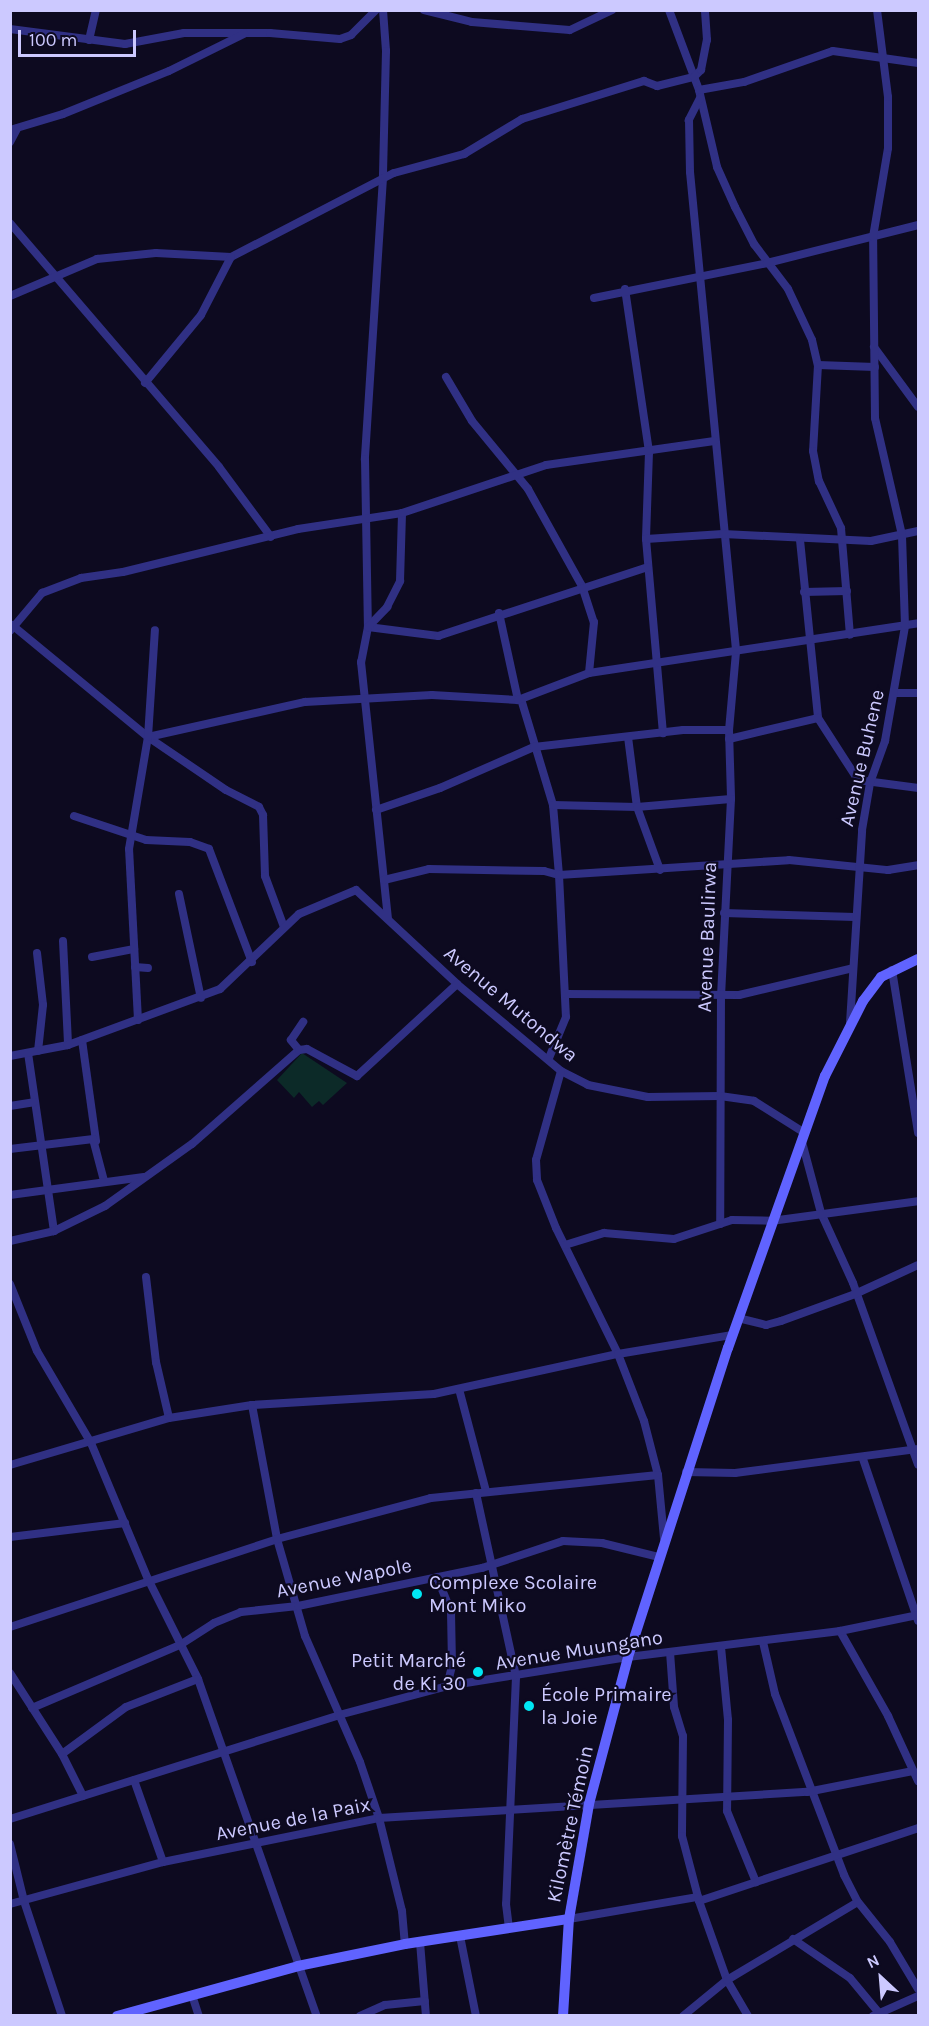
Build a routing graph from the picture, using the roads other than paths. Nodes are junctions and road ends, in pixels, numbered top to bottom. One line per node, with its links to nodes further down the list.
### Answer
1 (96, 10): 11 (street)
2 (376, 10): 10 (street)
3 (383, 10): 18 (street)
4 (423, 10): 5 (street)
5 (612, 10)
6 (669, 10): 14 (street)
7 (705, 10): 14 (street)
8 (877, 10): 12 (street, Avenue Buhene)
9 (10, 29): 11 (street)
10 (246, 33): 11 (street); 16 (street)
11 (89, 40)
12 (880, 57): 13 (street); 15 (street); 21 (street, Avenue Buhene)
13 (918, 63)
14 (694, 77): 15 (street); 18 (street)
15 (700, 94): 23 (street); 24 (street, Avenue Baulirwa)
16 (14, 129): 17 (street)
17 (10, 141)
18 (383, 178): 22 (street); 39 (street)
19 (10, 223): 25 (street)
20 (918, 225): 21 (street)
21 (873, 237): 23 (street); 29 (street, Avenue Buhene)
22 (231, 257): 25 (street); 33 (street)
23 (767, 263): 24 (street); 30 (street)
24 (700, 274): 26 (street); 35 (street, Avenue Baulirwa)
25 (54, 275): 27 (street); 33 (street)
26 (625, 289): 28 (street); 36 (street)
27 (10, 296)
28 (594, 298)
29 (874, 347): 31 (street, Avenue Buhene); 34 (street)
30 (818, 365): 31 (street); 46 (street)
31 (874, 367): 42 (street, Avenue Buhene)
32 (446, 377): 37 (street)
33 (145, 383): 43 (street)
34 (918, 407)
35 (714, 441): 36 (street); 41 (street, Avenue Baulirwa)
36 (649, 452): 37 (street); 44 (street)
37 (518, 473): 38 (street); 48 (street)
38 (402, 513): 39 (street); 55 (street)
39 (365, 520): 43 (street); 55 (street)
40 (918, 531): 42 (street)
41 (723, 534): 44 (street); 45 (street); 59 (street, Avenue Baulirwa)
42 (902, 535): 46 (street); 53 (street, Avenue Buhene)
43 (271, 537): 54 (street)
44 (646, 539): 47 (street)
45 (800, 540): 46 (street); 50 (street)
46 (842, 541): 49 (street)
47 (648, 567): 48 (street); 60 (street)
48 (582, 586): 51 (street); 61 (street)
49 (847, 591): 50 (street); 57 (street)
50 (804, 592): 58 (street)
51 (499, 613): 55 (street); 64 (street)
52 (918, 623): 53 (street)
53 (905, 626): 57 (street); 62 (street, Avenue Buhene)
54 (12, 627): 69 (street)
55 (368, 627): 65 (street)
56 (155, 630): 69 (street)
57 (850, 635): 58 (street)
58 (808, 642): 59 (street); 66 (street)
59 (736, 652): 60 (street); 67 (street, Avenue Baulirwa)
60 (657, 664): 61 (street); 68 (street)
61 (589, 673): 64 (street)
62 (895, 693): 63 (street); 73 (street, Avenue Buhene)
63 (918, 693)
64 (519, 699): 65 (street); 72 (street)
65 (365, 700): 69 (street); 78 (street)
66 (818, 718): 71 (street); 73 (street)
67 (729, 730): 68 (street); 71 (street, Avenue Baulirwa)
68 (663, 733): 70 (street)
69 (148, 737): 80 (street); 91 (street)
70 (628, 737): 72 (street); 77 (street)
71 (729, 739): 75 (street, Avenue Baulirwa)
72 (534, 747): 76 (street); 78 (street)
73 (870, 783): 74 (street); 83 (street, Avenue Buhene)
74 (918, 788)
75 (730, 799): 77 (street); 82 (street, Avenue Baulirwa)
76 (553, 805): 77 (street); 85 (street)
77 (637, 807): 84 (street)
78 (376, 810): 86 (street)
79 (74, 816): 80 (street)
80 (131, 834): 93 (street); 97 (street)
81 (918, 866): 83 (street)
82 (724, 867): 83 (street); 84 (street); 88 (street, Avenue Baulirwa)
83 (857, 867): 89 (street, Avenue Buhene)
84 (660, 870): 85 (street)
85 (559, 875): 86 (street); 103 (street)
86 (384, 880): 90 (street)
87 (178, 894): 105 (street)
88 (724, 913): 89 (street); 104 (street, Avenue Baulirwa)
89 (855, 917): 100 (street, Avenue Buhene)
90 (388, 919): 91 (street, Avenue Mutondwa); 102 (street, Avenue Mutondwa)
91 (284, 927): 97 (street)
92 (63, 940): 110 (street)
93 (134, 949): 95 (street); 98 (street)
94 (37, 953): 112 (street)
95 (92, 957)
96 (918, 959): 101 (main road)
97 (252, 963): 105 (street)
98 (135, 967): 99 (street); 106 (street)
99 (148, 968)
100 (853, 968): 104 (street); 108 (street, Avenue Buhene)
101 (892, 970): 108 (main road, Kilomètre Témoin); 120 (street)
102 (457, 984): 111 (street); 115 (street, Avenue Mutondwa)
103 (565, 994): 104 (street); 115 (street)
104 (721, 994): 117 (street, Avenue Baulirwa)
105 (201, 998): 106 (street)
106 (138, 1020): 109 (street)
107 (303, 1022): 111 (street)
108 (850, 1025): 121 (main road, Kilomètre Témoin)
109 (82, 1040): 110 (street); 122 (street)
110 (68, 1045): 112 (street)
111 (299, 1050): 125 (street)
112 (38, 1051): 113 (street)
113 (28, 1053): 114 (street); 118 (street)
114 (10, 1056)
115 (549, 1058): 116 (street, Avenue Mutondwa)
116 (561, 1071): 117 (street, Avenue Mutondwa); 135 (street)
117 (720, 1096): 121 (street, Avenue Mutondwa); 132 (street, Avenue Baulirwa)
118 (34, 1102): 119 (street); 123 (street)
119 (10, 1106)
120 (918, 1133)
121 (802, 1137): 130 (street); 131 (main road, Kilomètre Témoin)
122 (96, 1141): 123 (street); 126 (street)
123 (40, 1145): 124 (street); 127 (street)
124 (10, 1149)
125 (145, 1177): 126 (street); 133 (street)
126 (104, 1181): 127 (street)
127 (48, 1190): 128 (street); 133 (street)
128 (10, 1194)
129 (918, 1201): 130 (street)
130 (821, 1213): 131 (street); 139 (street)
131 (771, 1221): 132 (street); 140 (main road, Kilomètre Témoin)
132 (720, 1224): 135 (street)
133 (54, 1231): 134 (street)
134 (10, 1241)
135 (565, 1245): 142 (street)
136 (918, 1265): 139 (street)
137 (146, 1276): 145 (street)
138 (10, 1284): 146 (street)
139 (855, 1294): 140 (street); 147 (street)
140 (738, 1318): 141 (main road, Kilomètre Témoin)
141 (732, 1335): 142 (street); 151 (main road, Kilomètre Témoin)
142 (618, 1354): 143 (street); 152 (street)
143 (459, 1389): 144 (street); 153 (street)
144 (252, 1406): 145 (street); 157 (street)
145 (168, 1418): 146 (street)
146 (91, 1443): 149 (street); 155 (street)
147 (916, 1450): 148 (street); 150 (street)
148 (863, 1459): 151 (street); 164 (street)
149 (10, 1465)
150 (918, 1465)
151 (686, 1472): 158 (main road, Kilomètre Témoin)
152 (658, 1475): 153 (street); 158 (street)
153 (486, 1491): 154 (street)
154 (476, 1493): 157 (street); 160 (street)
155 (125, 1523): 156 (street); 162 (street)
156 (10, 1537)
157 (276, 1539): 162 (street); 163 (street)
158 (664, 1539): 159 (main road, Kilomètre Témoin)
159 (659, 1557): 160 (street, Avenue Wapole); 171 (main road, Kilomètre Témoin)
160 (490, 1566): 161 (street, Avenue Wapole); 173 (street)
161 (437, 1577): 163 (street, Avenue Wapole); 175 (street)
162 (148, 1579): 165 (street); 168 (street)
163 (298, 1606): 168 (street, Avenue Wapole); 177 (street)
164 (918, 1617): 166 (street, Avenue Muungano)
165 (10, 1627)
166 (840, 1631): 167 (street, Avenue Muungano); 180 (street)
167 (763, 1642): 169 (street, Avenue Muungano); 183 (street)
168 (180, 1645): 174 (street); 176 (street, Avenue Wapole)
169 (721, 1647): 170 (street, Avenue Muungano); 185 (street)
170 (670, 1652): 171 (street, Avenue Muungano); 186 (street)
171 (628, 1657): 173 (street, Avenue Muungano); 187 (main road, Kilomètre Témoin)
172 (10, 1673): 176 (street)
173 (516, 1677): 175 (street, Avenue Muungano); 188 (street)
174 (198, 1679): 178 (street); 179 (street)
175 (447, 1686): 177 (street, Avenue Muungano)
176 (32, 1708): 179 (street)
177 (339, 1715): 178 (street, Avenue Muungano); 189 (street)
178 (224, 1752): 181 (street, Avenue Muungano); 192 (street)
179 (62, 1754): 184 (street)
180 (913, 1771): 182 (street); 183 (street, Avenue de la Paix)
181 (134, 1780): 184 (street, Avenue Muungano); 195 (street)
182 (918, 1781)
183 (812, 1791): 185 (street, Avenue de la Paix); 194 (street)
184 (83, 1796): 190 (street, Avenue Muungano)
185 (725, 1796): 186 (street, Avenue de la Paix); 196 (street)
186 (680, 1799): 187 (street, Avenue de la Paix); 197 (street)
187 (589, 1804): 188 (street, Avenue de la Paix); 201 (main road, Kilomètre Témoin)
188 (511, 1808): 189 (street, Avenue de la Paix); 202 (street)
189 (379, 1818): 192 (street, Avenue de la Paix); 206 (street)
190 (10, 1819)
191 (918, 1828): 194 (street)
192 (255, 1843): 195 (street, Avenue de la Paix); 207 (street)
193 (10, 1844): 198 (street)
194 (836, 1856): 196 (street); 199 (street)
195 (163, 1862): 198 (street, Avenue de la Paix)
196 (756, 1882): 197 (street)
197 (699, 1899): 201 (street); 208 (street)
198 (24, 1901): 200 (street, Avenue de la Paix); 215 (street)
199 (858, 1902): 204 (street); 209 (street)
200 (10, 1904)
201 (569, 1919): 202 (main road); 221 (main road, Kilomètre Témoin)
202 (509, 1928): 203 (main road)
203 (460, 1936): 205 (main road); 220 (street)
204 (793, 1939): 208 (street); 213 (street)
205 (420, 1942): 206 (main road); 212 (street)
206 (405, 1944): 207 (main road)
207 (298, 1966): 210 (main road); 217 (street)
208 (727, 1980): 222 (street); 223 (street)
209 (918, 1989)
210 (192, 1995): 214 (main road); 216 (street)
211 (918, 1996): 213 (street)
212 (425, 2001): 218 (street); 219 (street)
213 (876, 2014)
214 (121, 2015)
215 (62, 2016)
216 (200, 2016)
217 (317, 2016)
218 (360, 2016)
219 (426, 2016)
220 (476, 2016)
221 (563, 2016)
222 (683, 2016)
223 (748, 2016)

